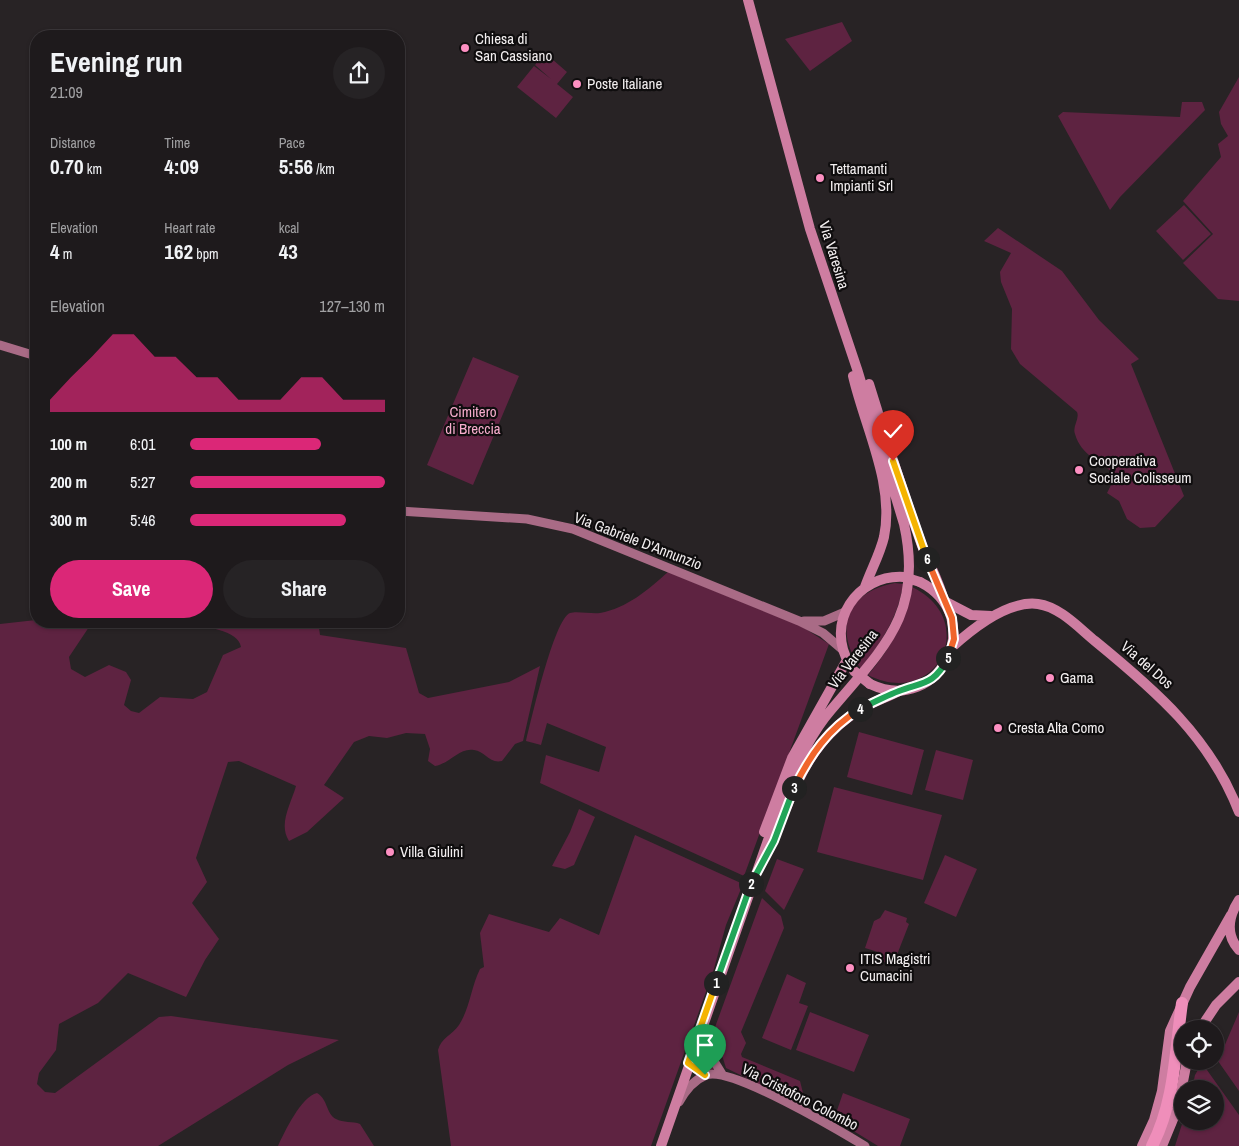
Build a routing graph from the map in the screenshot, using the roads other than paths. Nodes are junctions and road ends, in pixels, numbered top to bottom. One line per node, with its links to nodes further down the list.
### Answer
1 (748, 0): 2 (main road, Via Varesina)
2 (841, 324): 6 (main road); 7 (main road); 15 (main road, Via Varesina)
3 (0, 345): 4 (main road)
4 (30, 354)
5 (405, 511): 10 (main road, Via Gabriele D'Annunzio)
6 (865, 587): 7 (main road, bridge); 8 (main road)
7 (944, 601): 9 (main road, Via del Dos); 11 (main road)
8 (844, 612): 10 (main road, Via Gabriele D'Annunzio); 12 (main road)
9 (992, 616): 11 (main road, Via del Dos); 14 (main road, Via del Dos)
10 (800, 621): 12 (main road, Via Gabriele D'Annunzio)
11 (952, 647): 13 (main road)
12 (845, 655): 13 (main road, bridge); 15 (main road)
13 (901, 690): 15 (main road)
14 (1239, 812)
15 (753, 880): 21 (main road, Via Varesina)
16 (1239, 900): 17 (main road)
17 (1230, 915): 18 (main road); 20 (main road)
18 (1239, 950)
19 (1239, 982): 22 (main road)
20 (1182, 1003): 31 (main road); 32 (highway)
21 (704, 1018): 23 (main road, Via Varesina); 25 (main road)
22 (1206, 1020)
23 (688, 1063): 26 (main road); 27 (main road, Via Varesina)
24 (1185, 1070): 28 (main road)
25 (722, 1074): 26 (main road); 30 (main road, Via Cristoforo Colombo)
26 (705, 1075): 27 (main road)
27 (675, 1108): 29 (main road, Via Varesina)
28 (1163, 1144)
29 (661, 1146)
30 (865, 1146)
31 (1142, 1146)
32 (1152, 1146)

